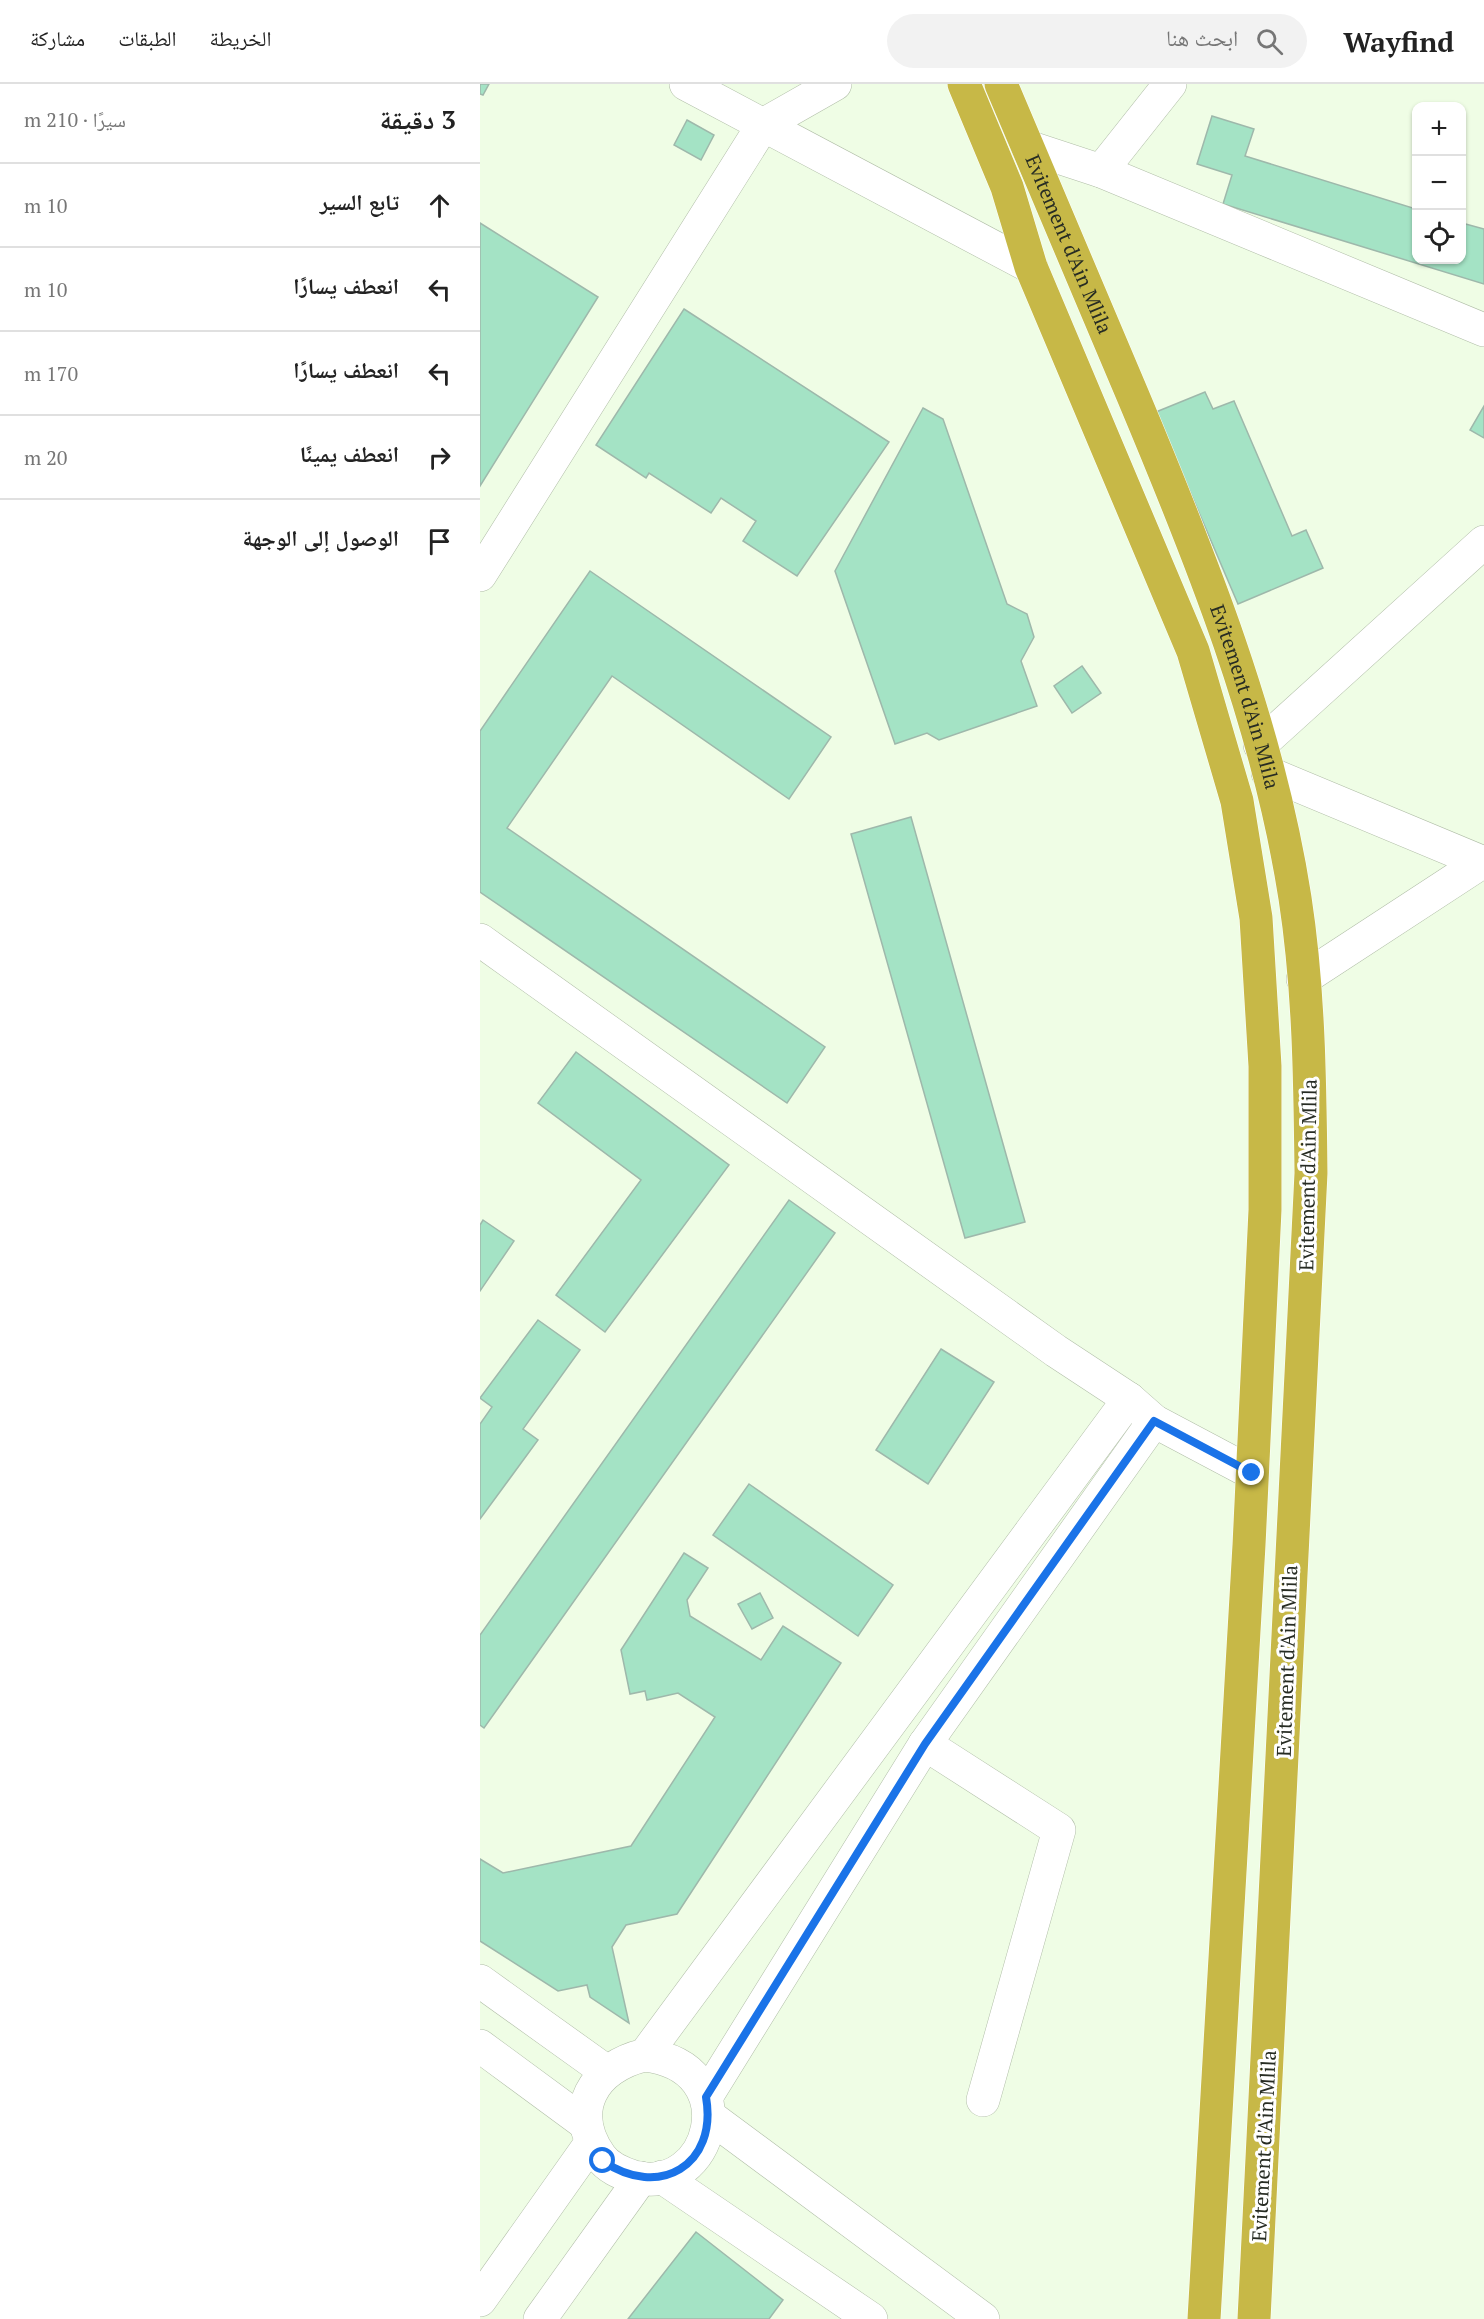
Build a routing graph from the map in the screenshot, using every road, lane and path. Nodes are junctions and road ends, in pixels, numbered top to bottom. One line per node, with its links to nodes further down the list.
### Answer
1 (686, 84): 6 (street)
2 (835, 84): 6 (street)
3 (964, 84): 9 (highway, Evitement d'Ain Mlila)
4 (1002, 84): 7 (highway, Evitement d'Ain Mlila)
5 (1170, 84): 8 (street)
6 (763, 124): 9 (street); 12 (street)
7 (1028, 147): 8 (street); 13 (highway, Evitement d'Ain Mlila)
8 (1101, 171): 10 (street)
9 (1031, 267): 19 (highway, Evitement d'Ain Mlila)
10 (1484, 330)
11 (1484, 542): 13 (street)
12 (480, 575)
13 (1264, 759): 14 (street); 16 (highway, Evitement d'Ain Mlila)
14 (1483, 863): 16 (street)
15 (480, 940): 17 (street)
16 (1303, 979): 34 (highway, Evitement d'Ain Mlila)
17 (1129, 1399): 18 (street); 23 (street)
18 (1154, 1421): 19 (street); 20 (street)
19 (1252, 1473): 33 (highway, Evitement d'Ain Mlila)
20 (925, 1744): 25 (street); 26 (street)
21 (480, 1981): 24 (street)
22 (480, 2046): 27 (street)
23 (645, 2055): 24 (street); 26 (street)
24 (607, 2072): 27 (street)
25 (983, 2100)
26 (708, 2107): 28 (street); 32 (street)
27 (588, 2134): 28 (street); 29 (street)
28 (652, 2178): 30 (street); 31 (street)
29 (480, 2300)
30 (540, 2319)
31 (871, 2319)
32 (983, 2319)
33 (1204, 2319)
34 (1254, 2319)

